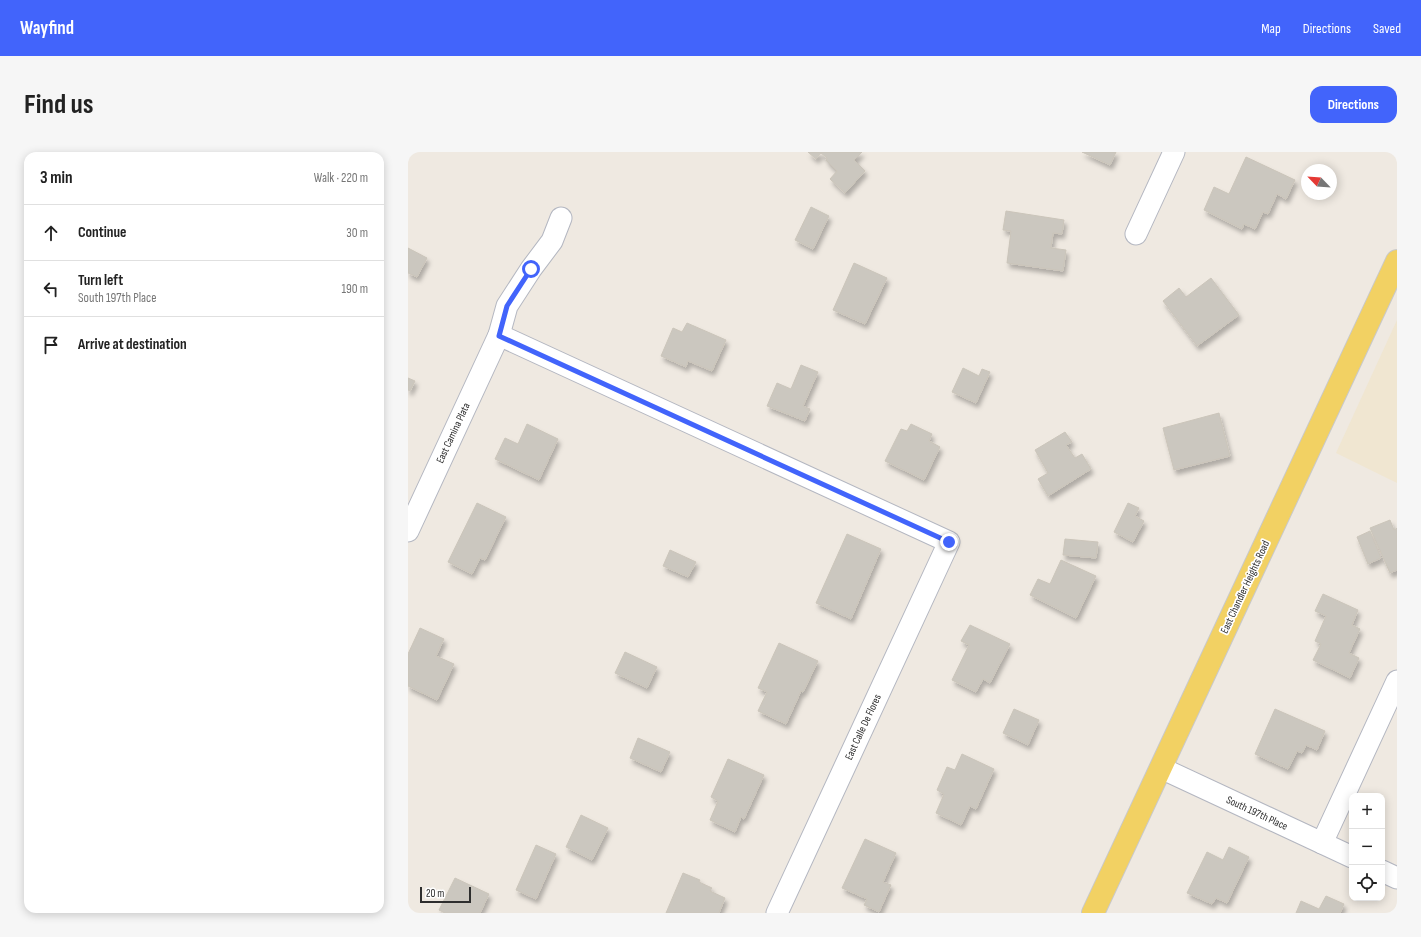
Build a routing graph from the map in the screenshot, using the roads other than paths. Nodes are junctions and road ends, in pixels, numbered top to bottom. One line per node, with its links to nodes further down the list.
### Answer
1 (1174, 152): 3 (street)
2 (561, 218): 5 (street, East Camina Plata)
3 (1136, 234)
4 (1397, 261): 8 (main road, East Chandler Heights Road)
5 (499, 336): 6 (street, East Camina Plata); 13 (street, East Calle De Flores)
6 (408, 531)
7 (1397, 681): 9 (street)
8 (1161, 768): 9 (street, South 197th Place); 14 (main road, East Chandler Heights Road)
9 (1322, 843): 10 (street, South 197th Place)
10 (1349, 856)
11 (1385, 872): 12 (street)
12 (1397, 878)
13 (777, 913)
14 (1094, 913)

